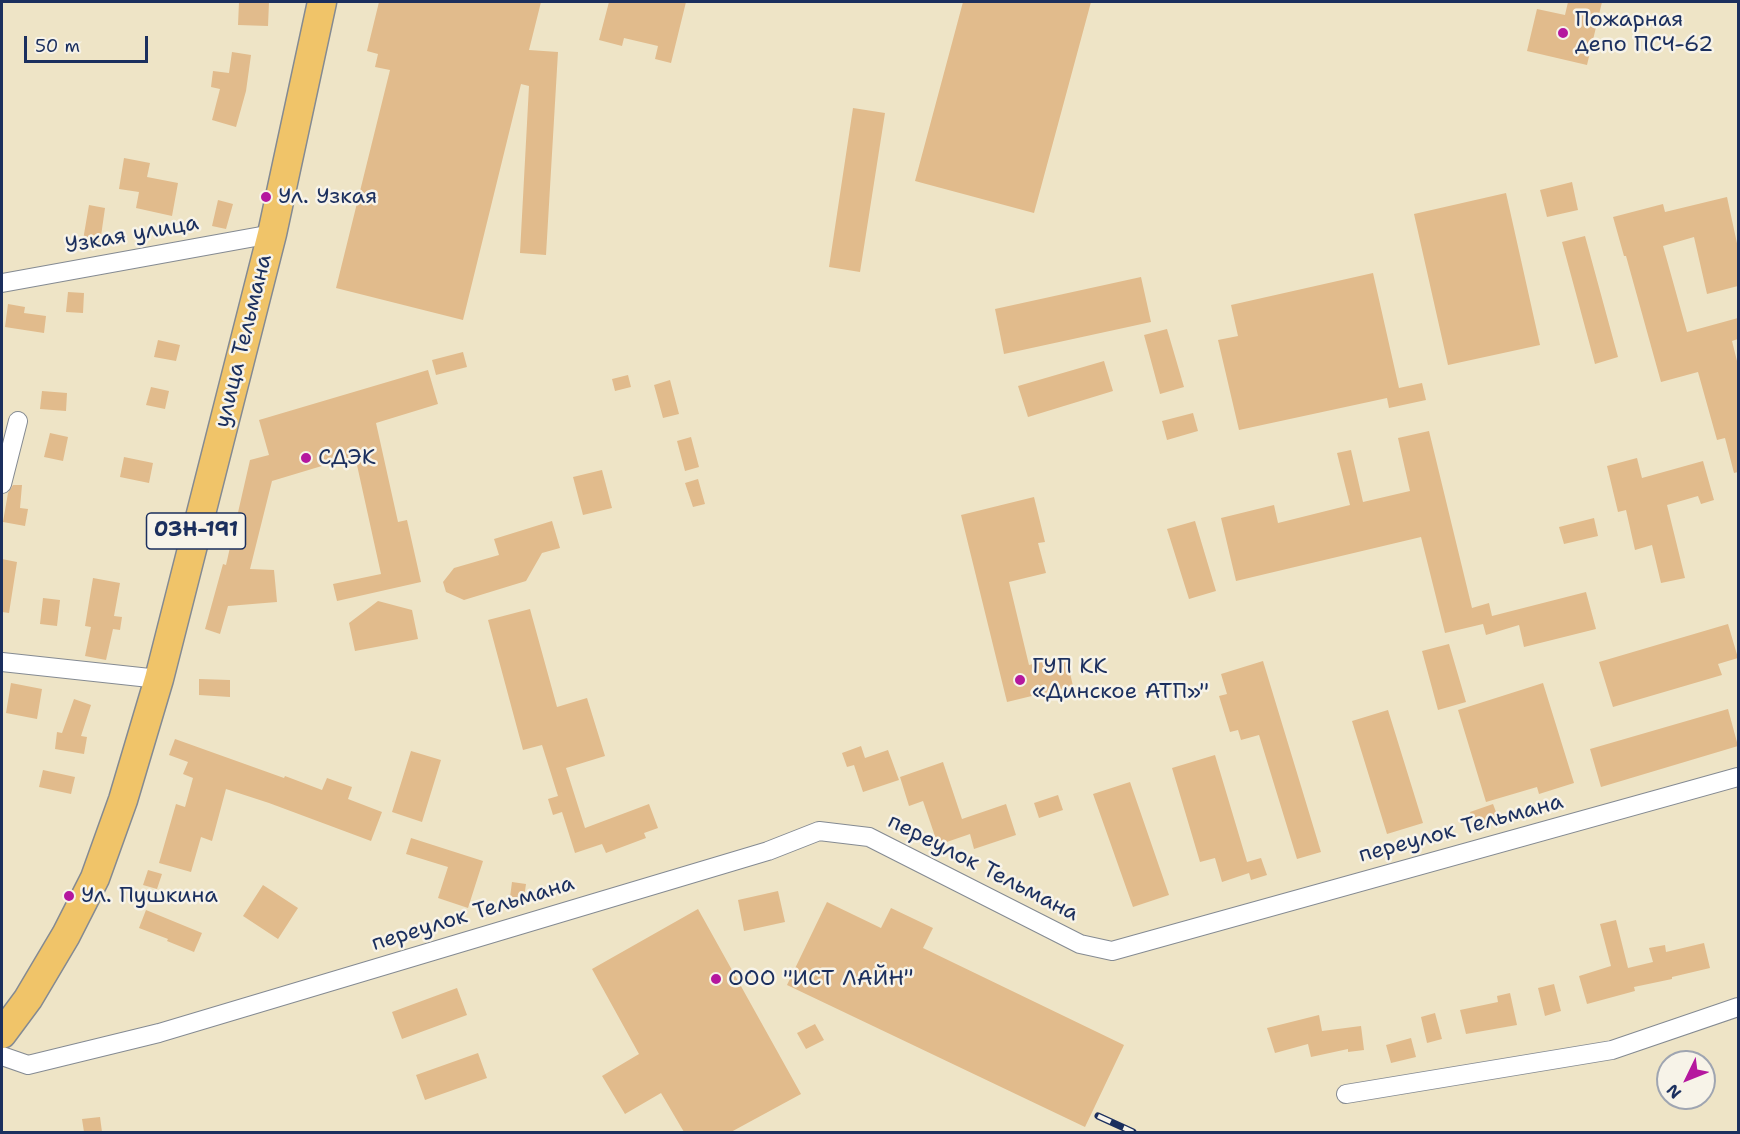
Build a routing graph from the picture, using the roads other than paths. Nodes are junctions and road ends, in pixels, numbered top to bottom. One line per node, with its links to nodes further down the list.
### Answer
1 (322, 2): 2 (main road, улица Тельмана / 03Н-191)
2 (272, 234): 3 (street, Узкая улица); 7 (main road, улица Тельмана / 03Н-191)
3 (2, 283)
4 (18, 421): 5 (street)
5 (2, 484)
6 (2, 662): 7 (street)
7 (159, 679): 10 (main road, улица Тельмана / 03Н-191)
8 (1738, 777): 11 (street, переулок Тельмана)
9 (1738, 1007): 12 (street)
10 (2, 1034)
11 (2, 1056)
12 (1346, 1094)

